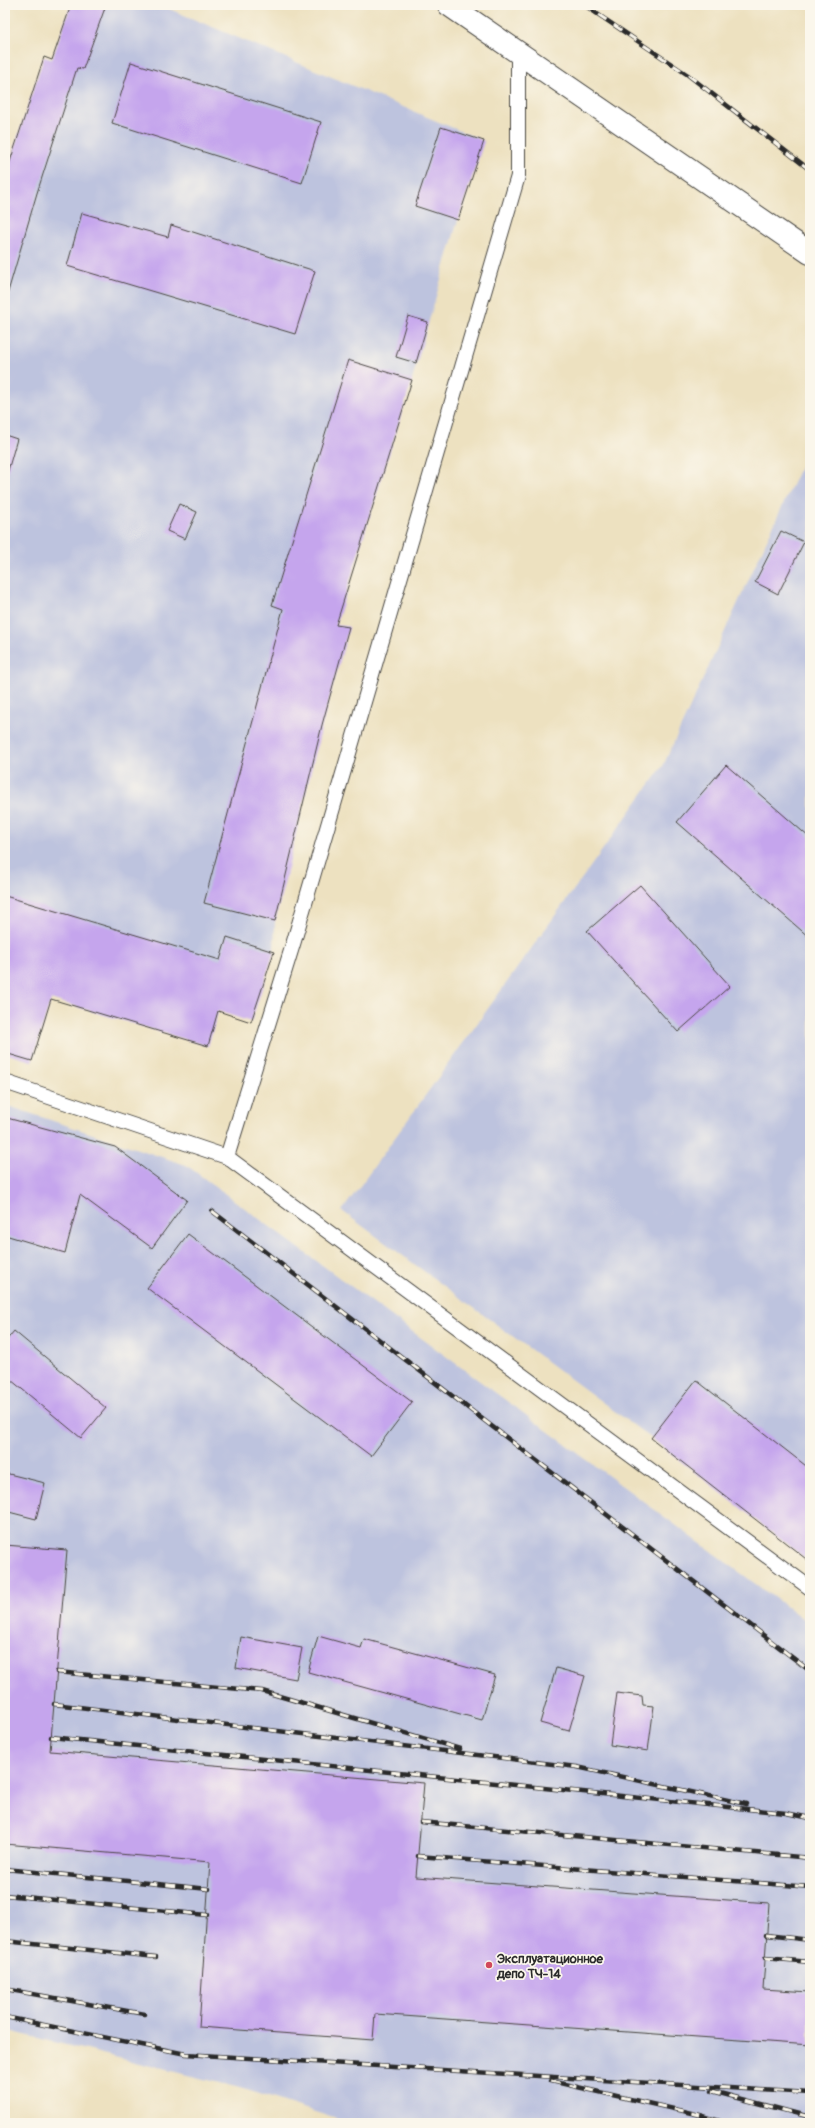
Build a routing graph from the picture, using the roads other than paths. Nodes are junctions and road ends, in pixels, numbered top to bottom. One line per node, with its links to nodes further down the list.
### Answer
1 (449, 5): 2 (street)
2 (518, 52): 3 (street); 5 (lane)
3 (810, 253)
4 (5, 1082): 5 (lane)
5 (227, 1157): 6 (lane)
6 (810, 1588)

